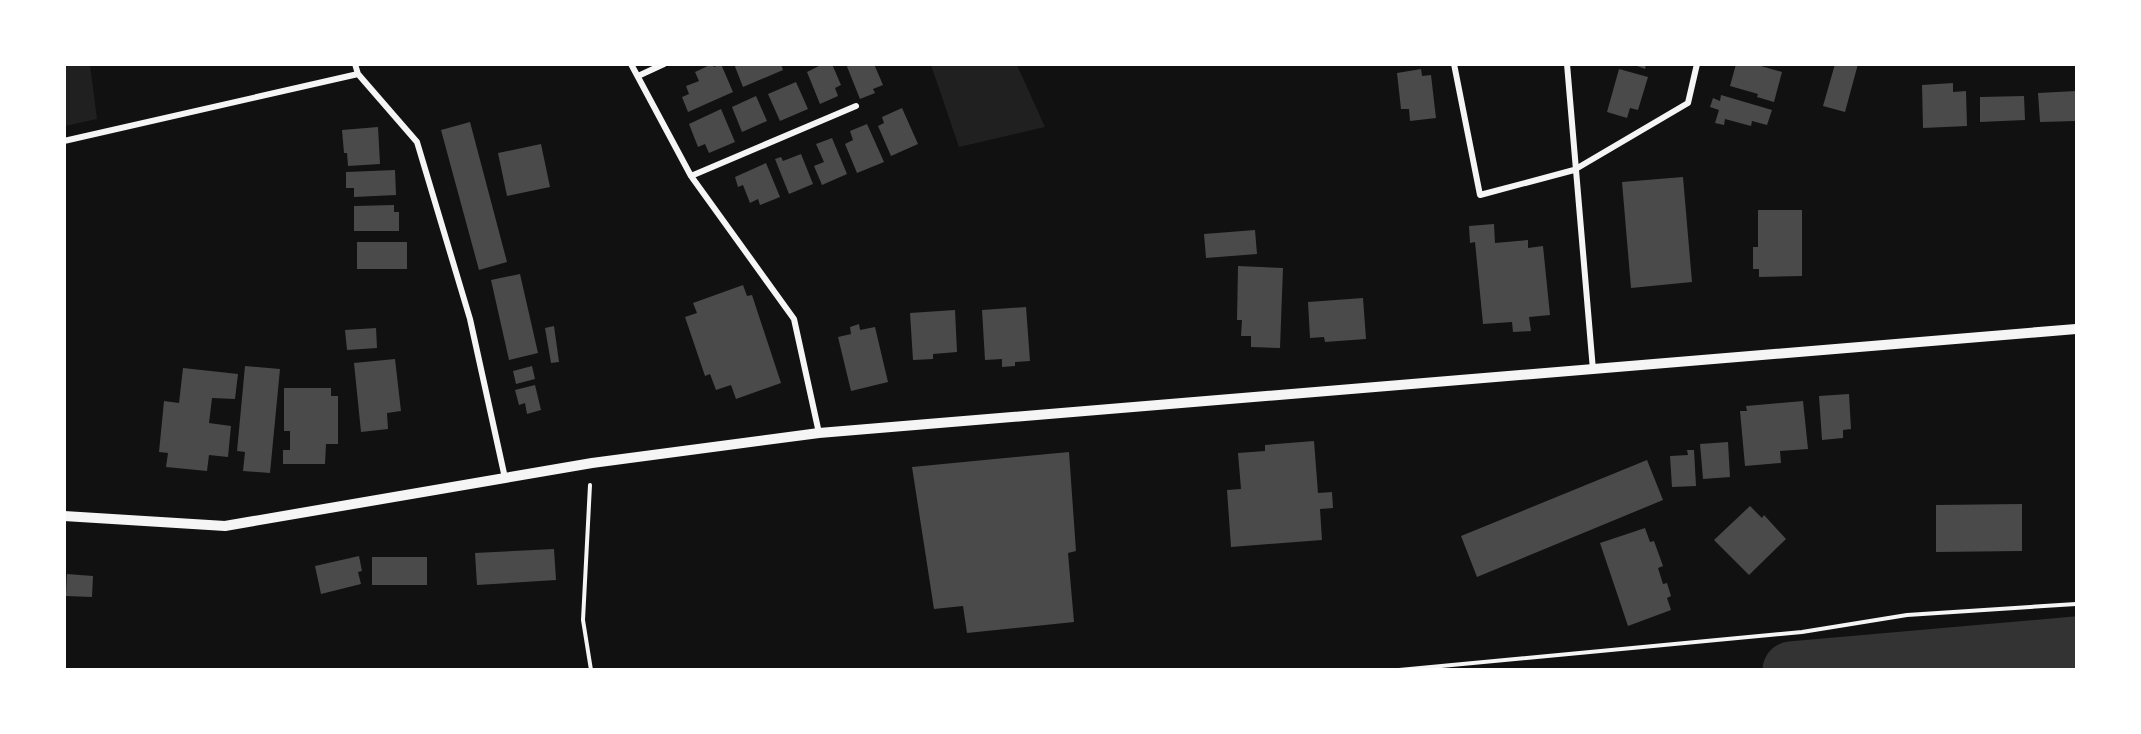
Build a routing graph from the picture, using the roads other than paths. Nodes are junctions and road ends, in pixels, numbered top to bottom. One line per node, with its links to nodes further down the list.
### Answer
1 (355, 64): 7 (street)
2 (631, 64): 8 (street)
3 (664, 64): 8 (street)
4 (1454, 64): 11 (street)
5 (1567, 64): 11 (street)
6 (1697, 64): 11 (street)
7 (358, 74): 10 (street); 16 (street)
8 (638, 76): 12 (street)
9 (856, 106): 12 (street)
10 (64, 141)
11 (1574, 170): 14 (street)
12 (691, 176): 15 (street)
13 (2076, 329): 14 (street)
14 (1593, 370): 15 (street)
15 (819, 433): 16 (street)
16 (504, 478): 17 (street)
17 (64, 516)

